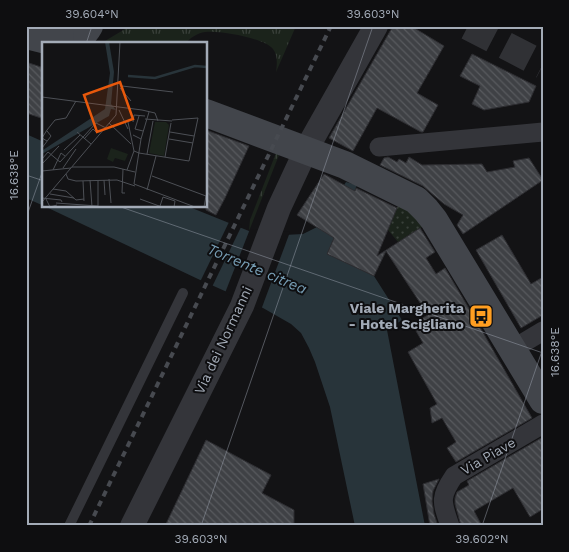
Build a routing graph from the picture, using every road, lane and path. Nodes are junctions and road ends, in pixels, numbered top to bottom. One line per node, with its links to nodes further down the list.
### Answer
1 (26, 26): 3 (main road)
2 (376, 26): 9 (street, Via dei Normanni)
3 (68, 34): 4 (main road); 5 (main road)
4 (26, 35)
5 (26, 44)
6 (208, 114): 9 (main road)
7 (543, 132): 8 (street)
8 (379, 147)
9 (306, 150): 12 (main road); 16 (street, Via dei Normanni)
10 (183, 293): 15 (lane)
11 (543, 331): 12 (street)
12 (513, 349): 13 (main road)
13 (543, 400)
14 (543, 424): 17 (street, Via Piave)
15 (69, 526)
16 (132, 526)
17 (450, 526)

